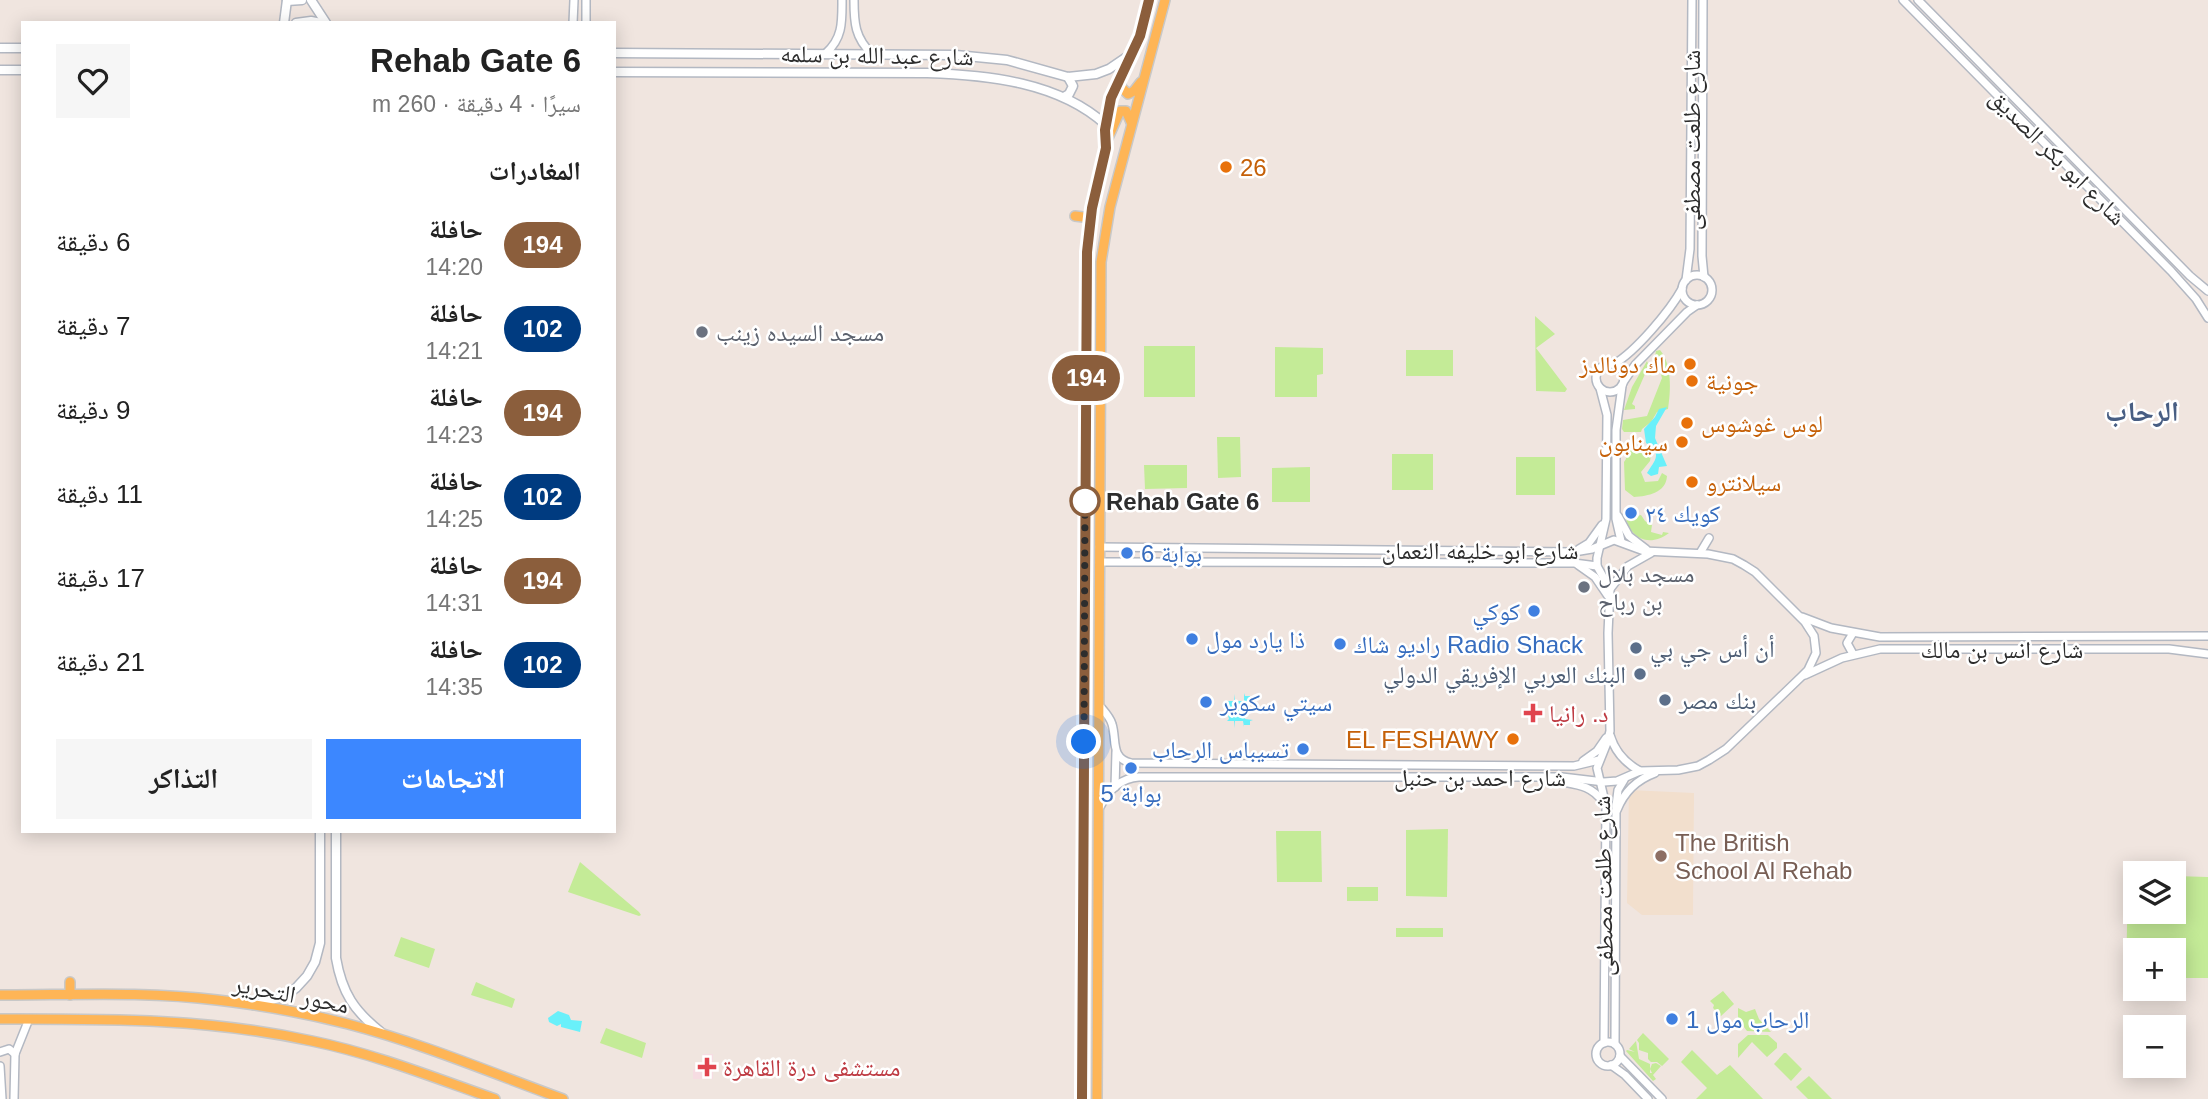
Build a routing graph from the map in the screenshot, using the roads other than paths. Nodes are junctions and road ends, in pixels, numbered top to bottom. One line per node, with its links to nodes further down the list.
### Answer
1 (287, 0): 2 (main road); 14 (main road)
2 (302, 0)
3 (310, 0): 15 (main road)
4 (573, 0): 16 (street)
5 (586, 0): 17 (street)
6 (842, 0): 23 (street)
7 (854, 0): 24 (street)
8 (1149, 0): 25 (main road)
9 (1165, 0): 31 (main road)
10 (1692, 0): 41 (street, شارع طلعت مصطفى)
11 (1703, 0): 40 (street, شارع طلعت مصطفى)
12 (1903, 0): 19 (street, شارع ابو بكر الصديق)
13 (1918, 0): 18 (street, شارع ابو بكر الصديق)
14 (284, 21)
15 (325, 21)
16 (573, 21)
17 (586, 21)
18 (1939, 21): 19 (street); 43 (street, شارع ابو بكر الصديق)
19 (1931, 29): 45 (street, شارع ابو بكر الصديق)
20 (0, 48): 21 (main road)
21 (21, 48)
22 (616, 53): 23 (main road, شارع عبد الله بن سلمه); 28 (main road)
23 (826, 53): 24 (main road, شارع عبد الله بن سلمه)
24 (872, 54): 30 (main road, شارع عبد الله بن سلمه)
25 (1131, 54): 29 (main road); 30 (main road, شارع عبد الله بن سلمه)
26 (0, 70): 27 (main road)
27 (21, 70)
28 (616, 72): 32 (main road, شارع عبد الله بن سلمه)
29 (1121, 75): 31 (main road); 34 (main road)
30 (1068, 77): 32 (main road)
31 (1144, 77): 33 (main road)
32 (1064, 97): 34 (main road, شارع عبد الله بن سلمه)
33 (1132, 123): 35 (main road); 53 (main road)
34 (1106, 125): 35 (main road)
35 (1107, 141): 37 (main road)
36 (1092, 151): 37 (main road)
37 (1104, 154): 39 (main road)
38 (1075, 216): 39 (main road)
39 (1091, 218): 123 (main road)
40 (1704, 277): 41 (street); 44 (street)
41 (1686, 280): 42 (street)
42 (1682, 289): 44 (street); 46 (street)
43 (2208, 291)
44 (1697, 305): 47 (street)
45 (2208, 318)
46 (1614, 364): 47 (street); 48 (street)
47 (1623, 383): 48 (street); 50 (street)
48 (1600, 388): 49 (street)
49 (1606, 511): 54 (street); 59 (street)
50 (1616, 511): 52 (street); 60 (street)
51 (1709, 538): 61 (street)
52 (1621, 541): 54 (street, شارع ابو خليفه النعمان); 60 (street)
53 (1099, 545): 55 (street, شارع ابو خليفه النعمان); 65 (main road)
54 (1601, 546): 59 (street, شارع ابو خليفه النعمان); 68 (street)
55 (1146, 547): 56 (street, شارع ابو خليفه النعمان); 62 (street)
56 (1156, 547): 57 (street, شارع ابو خليفه النعمان); 63 (street)
57 (1363, 549): 58 (street, شارع ابو خليفه النعمان); 64 (street)
58 (1560, 551): 59 (street, شارع ابو خليفه النعمان); 66 (street)
59 (1574, 552)
60 (1653, 552): 61 (street); 69 (street)
61 (1700, 553): 71 (street)
62 (1146, 562): 63 (street, شارع ابو خليفه النعمان); 65 (street, شارع ابو خليفه النعمان)
63 (1157, 562): 64 (street, شارع ابو خليفه النعمان)
64 (1363, 562): 66 (street, شارع ابو خليفه النعمان)
65 (1099, 563): 79 (main road)
66 (1560, 563): 67 (street, شارع ابو خليفه النعمان)
67 (1574, 563): 68 (street, شارع ابو خليفه النعمان); 70 (street)
68 (1598, 566): 69 (street)
69 (1610, 589): 70 (street, شارع طلعت مصطفى)
70 (1609, 597): 80 (street, شارع طلعت مصطفى)
71 (1799, 615): 72 (street, شارع انس بن مالك); 78 (street)
72 (1853, 633): 74 (street, شارع انس بن مالك); 76 (street)
73 (2208, 636): 74 (street, شارع انس بن مالك)
74 (2194, 637): 75 (street)
75 (2194, 651): 76 (street, شارع انس بن مالك); 77 (street, شارع انس بن مالك)
76 (1853, 654): 78 (street, شارع انس بن مالك)
77 (2208, 654)
78 (1801, 677): 90 (street)
79 (1098, 705): 81 (street); 101 (main road)
80 (1610, 731): 82 (street, شارع طلعت مصطفى); 88 (street); 89 (street, شارع طلعت مصطفى)
81 (1116, 752): 83 (street); 99 (street)
82 (1599, 760): 88 (street, شارع احمد بن حنبل); 98 (street, شارع طلعت مصطفى)
83 (1131, 763): 84 (street, شارع احمد بن حنبل); 96 (street)
84 (1152, 763): 85 (street, شارع احمد بن حنبل); 91 (street)
85 (1353, 763): 86 (street, شارع احمد بن حنبل); 92 (street)
86 (1369, 764): 87 (street, شارع احمد بن حنبل); 93 (street)
87 (1561, 765): 88 (street, شارع احمد بن حنبل); 95 (street)
88 (1574, 766)
89 (1640, 771): 90 (street); 97 (street, شارع احمد بن حنبل)
90 (1659, 772): 102 (street)
91 (1152, 777): 92 (street, شارع احمد بن حنبل); 96 (street, شارع احمد بن حنبل)
92 (1353, 777): 93 (street, شارع احمد بن حنبل)
93 (1369, 777): 94 (street, شارع احمد بن حنبل)
94 (1542, 777): 95 (street, شارع احمد بن حنبل); 100 (street)
95 (1562, 777): 98 (street, شارع احمد بن حنبل)
96 (1131, 778): 99 (street, شارع احمد بن حنبل)
97 (1623, 780): 98 (street, شارع احمد بن حنبل); 102 (street, شارع طلعت مصطفى)
98 (1600, 782): 100 (street, شارع طلعت مصطفى)
99 (1115, 787): 101 (street, شارع احمد بن حنبل)
100 (1606, 806): 112 (street, شارع طلعت مصطفى)
101 (1098, 809): 124 (main road)
102 (1616, 814): 113 (street, شارع طلعت مصطفى)
103 (320, 833): 108 (main road)
104 (336, 833): 111 (main road)
105 (70, 982): 107 (main road)
106 (0, 995): 107 (main road, محور التحرير)
107 (70, 995): 108 (main road, محور التحرير)
108 (252, 1005): 111 (main road, محور التحرير)
109 (0, 1019): 110 (main road, محور التحرير)
110 (29, 1019): 115 (street); 121 (main road, محور التحرير)
111 (385, 1035): 122 (main road, محور التحرير)
112 (1604, 1043): 113 (street); 117 (street)
113 (1615, 1044): 116 (street)
114 (0, 1052): 115 (street)
115 (15, 1054): 120 (street)
116 (1620, 1056): 117 (street); 126 (street)
117 (1611, 1065): 125 (street)
118 (0, 1066): 119 (street)
119 (2, 1099)
120 (14, 1099)
121 (495, 1099)
122 (563, 1099)
123 (1082, 1099)
124 (1097, 1099)
125 (1648, 1099)
126 (1662, 1099)

